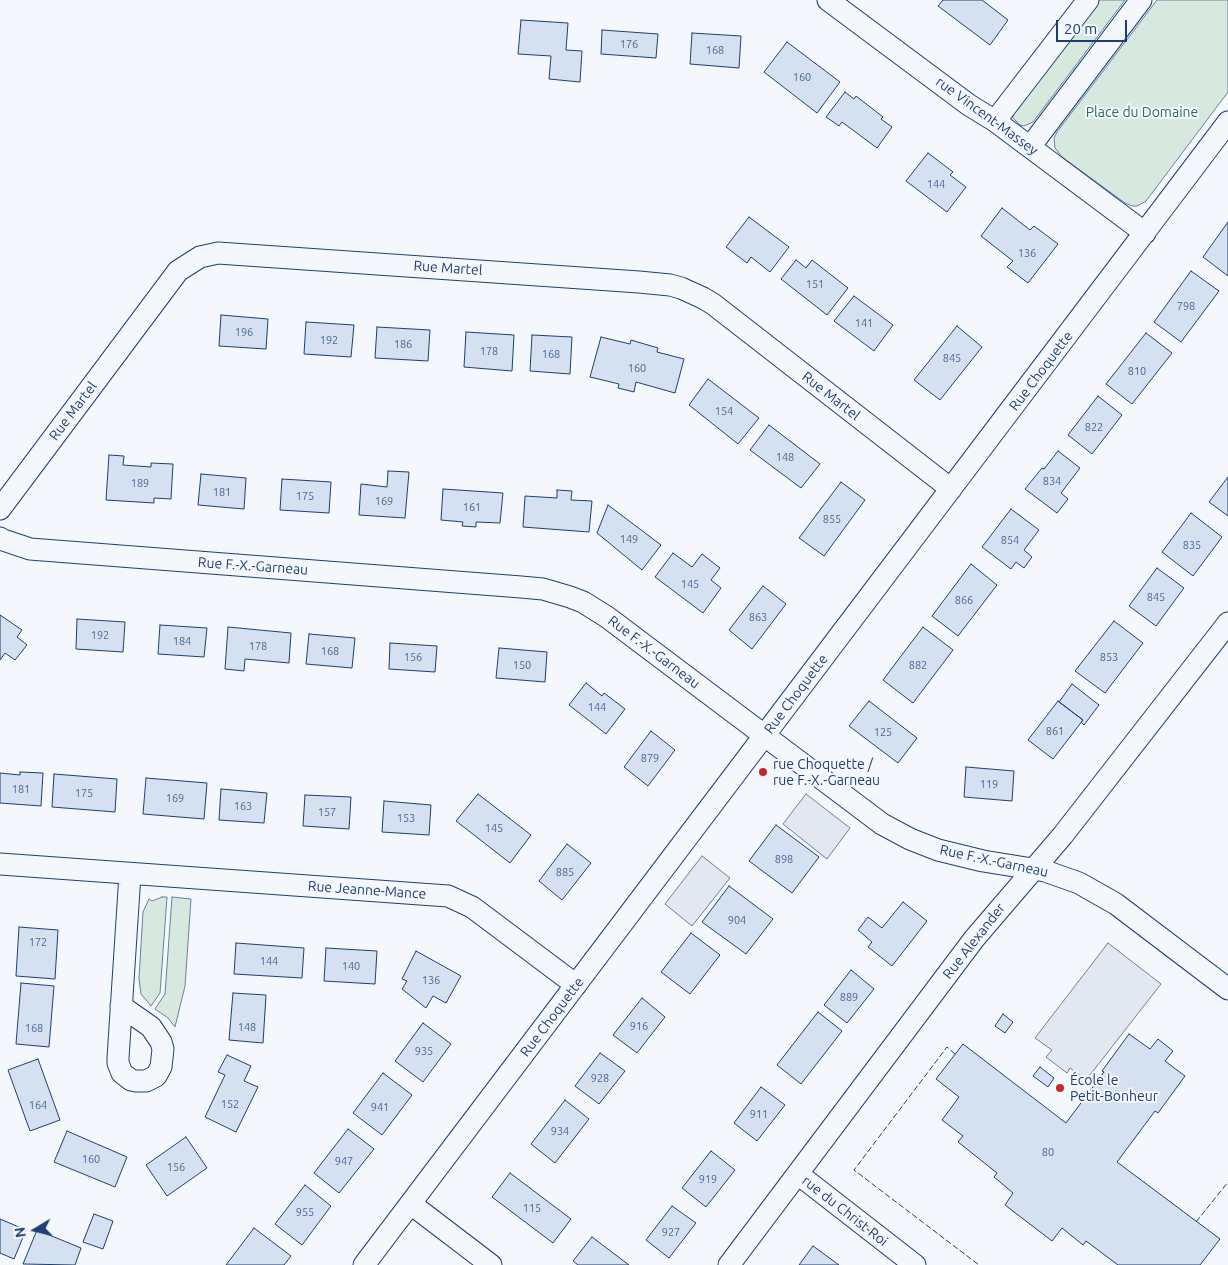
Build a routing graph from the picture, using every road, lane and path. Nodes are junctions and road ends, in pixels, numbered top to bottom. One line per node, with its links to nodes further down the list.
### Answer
1 (828, 0): 4 (street, rue Vincent-Massey)
2 (1088, 0): 4 (street)
3 (1141, 0): 6 (street)
4 (995, 122): 6 (street, rue Vincent-Massey)
5 (1228, 122): 7 (street, Rue Choquette)
6 (1030, 147): 7 (street, rue Vincent-Massey)
7 (1145, 233): 8 (street, Rue Choquette)
8 (951, 489): 9 (street, Rue Martel); 12 (street, Rue Choquette)
9 (0, 509)
10 (0, 538): 12 (street, Rue F.-X.-Garneau)
11 (1224, 637): 14 (street, Rue Alexander)
12 (764, 736): 14 (street, Rue F.-X.-Garneau); 16 (street, Rue Choquette)
13 (0, 864): 15 (street, Rue Jeanne-Mance)
14 (1033, 869): 17 (street, Rue F.-X.-Garneau); 19 (street, Rue Alexander)
15 (130, 874): 16 (street, Rue Jeanne-Mance); 18 (street)
16 (576, 985): 20 (street, Rue Choquette)
17 (1228, 989)
18 (121, 1006)
19 (798, 1174): 23 (street, Rue Alexander); 24 (street, rue du Christ-Roi)
20 (411, 1204): 21 (street, Rue Choquette); 22 (street)
21 (364, 1265)
22 (491, 1265)
23 (729, 1265)
24 (915, 1265)

